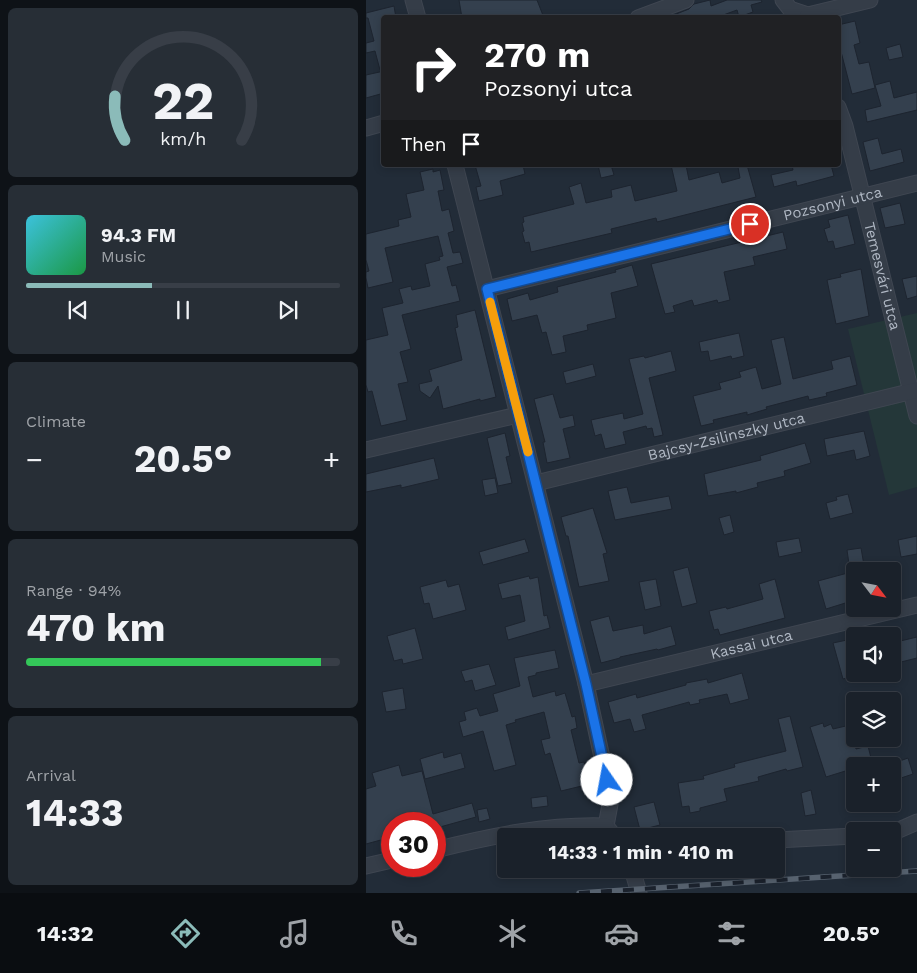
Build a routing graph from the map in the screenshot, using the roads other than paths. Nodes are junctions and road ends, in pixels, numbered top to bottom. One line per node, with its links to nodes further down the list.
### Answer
1 (413, 0): 5 (street)
2 (686, 0): 6 (street)
3 (783, 0): 7 (street)
4 (870, 0): 8 (street)
5 (417, 15)
6 (646, 15)
7 (805, 15)
8 (812, 15)
9 (841, 119): 14 (street, Temesvári utca)
10 (381, 124): 11 (street)
11 (366, 128)
12 (456, 167): 15 (street)
13 (917, 183): 14 (street, Pozsonyi utca)
14 (862, 196): 15 (street, Pozsonyi utca); 16 (street, Temesvári utca)
15 (487, 289): 17 (street)
16 (914, 391): 18 (street, Temesvári utca); 20 (street, Bajcsy-Zsilinszky utca)
17 (518, 415): 19 (street); 20 (street)
18 (917, 416)
19 (366, 450)
20 (536, 483): 22 (street)
21 (917, 605): 22 (street, Kassai utca)
22 (586, 684): 26 (street)
23 (917, 822): 27 (street)
24 (554, 828): 25 (street)
25 (586, 828)
26 (610, 828)
27 (901, 828)
28 (497, 835): 31 (street)
29 (846, 836): 30 (street)
30 (785, 840)
31 (446, 847)
32 (381, 863): 33 (street)
33 (366, 866)
34 (633, 878): 36 (street)
35 (635, 878): 37 (street)
36 (634, 893)
37 (639, 893)

